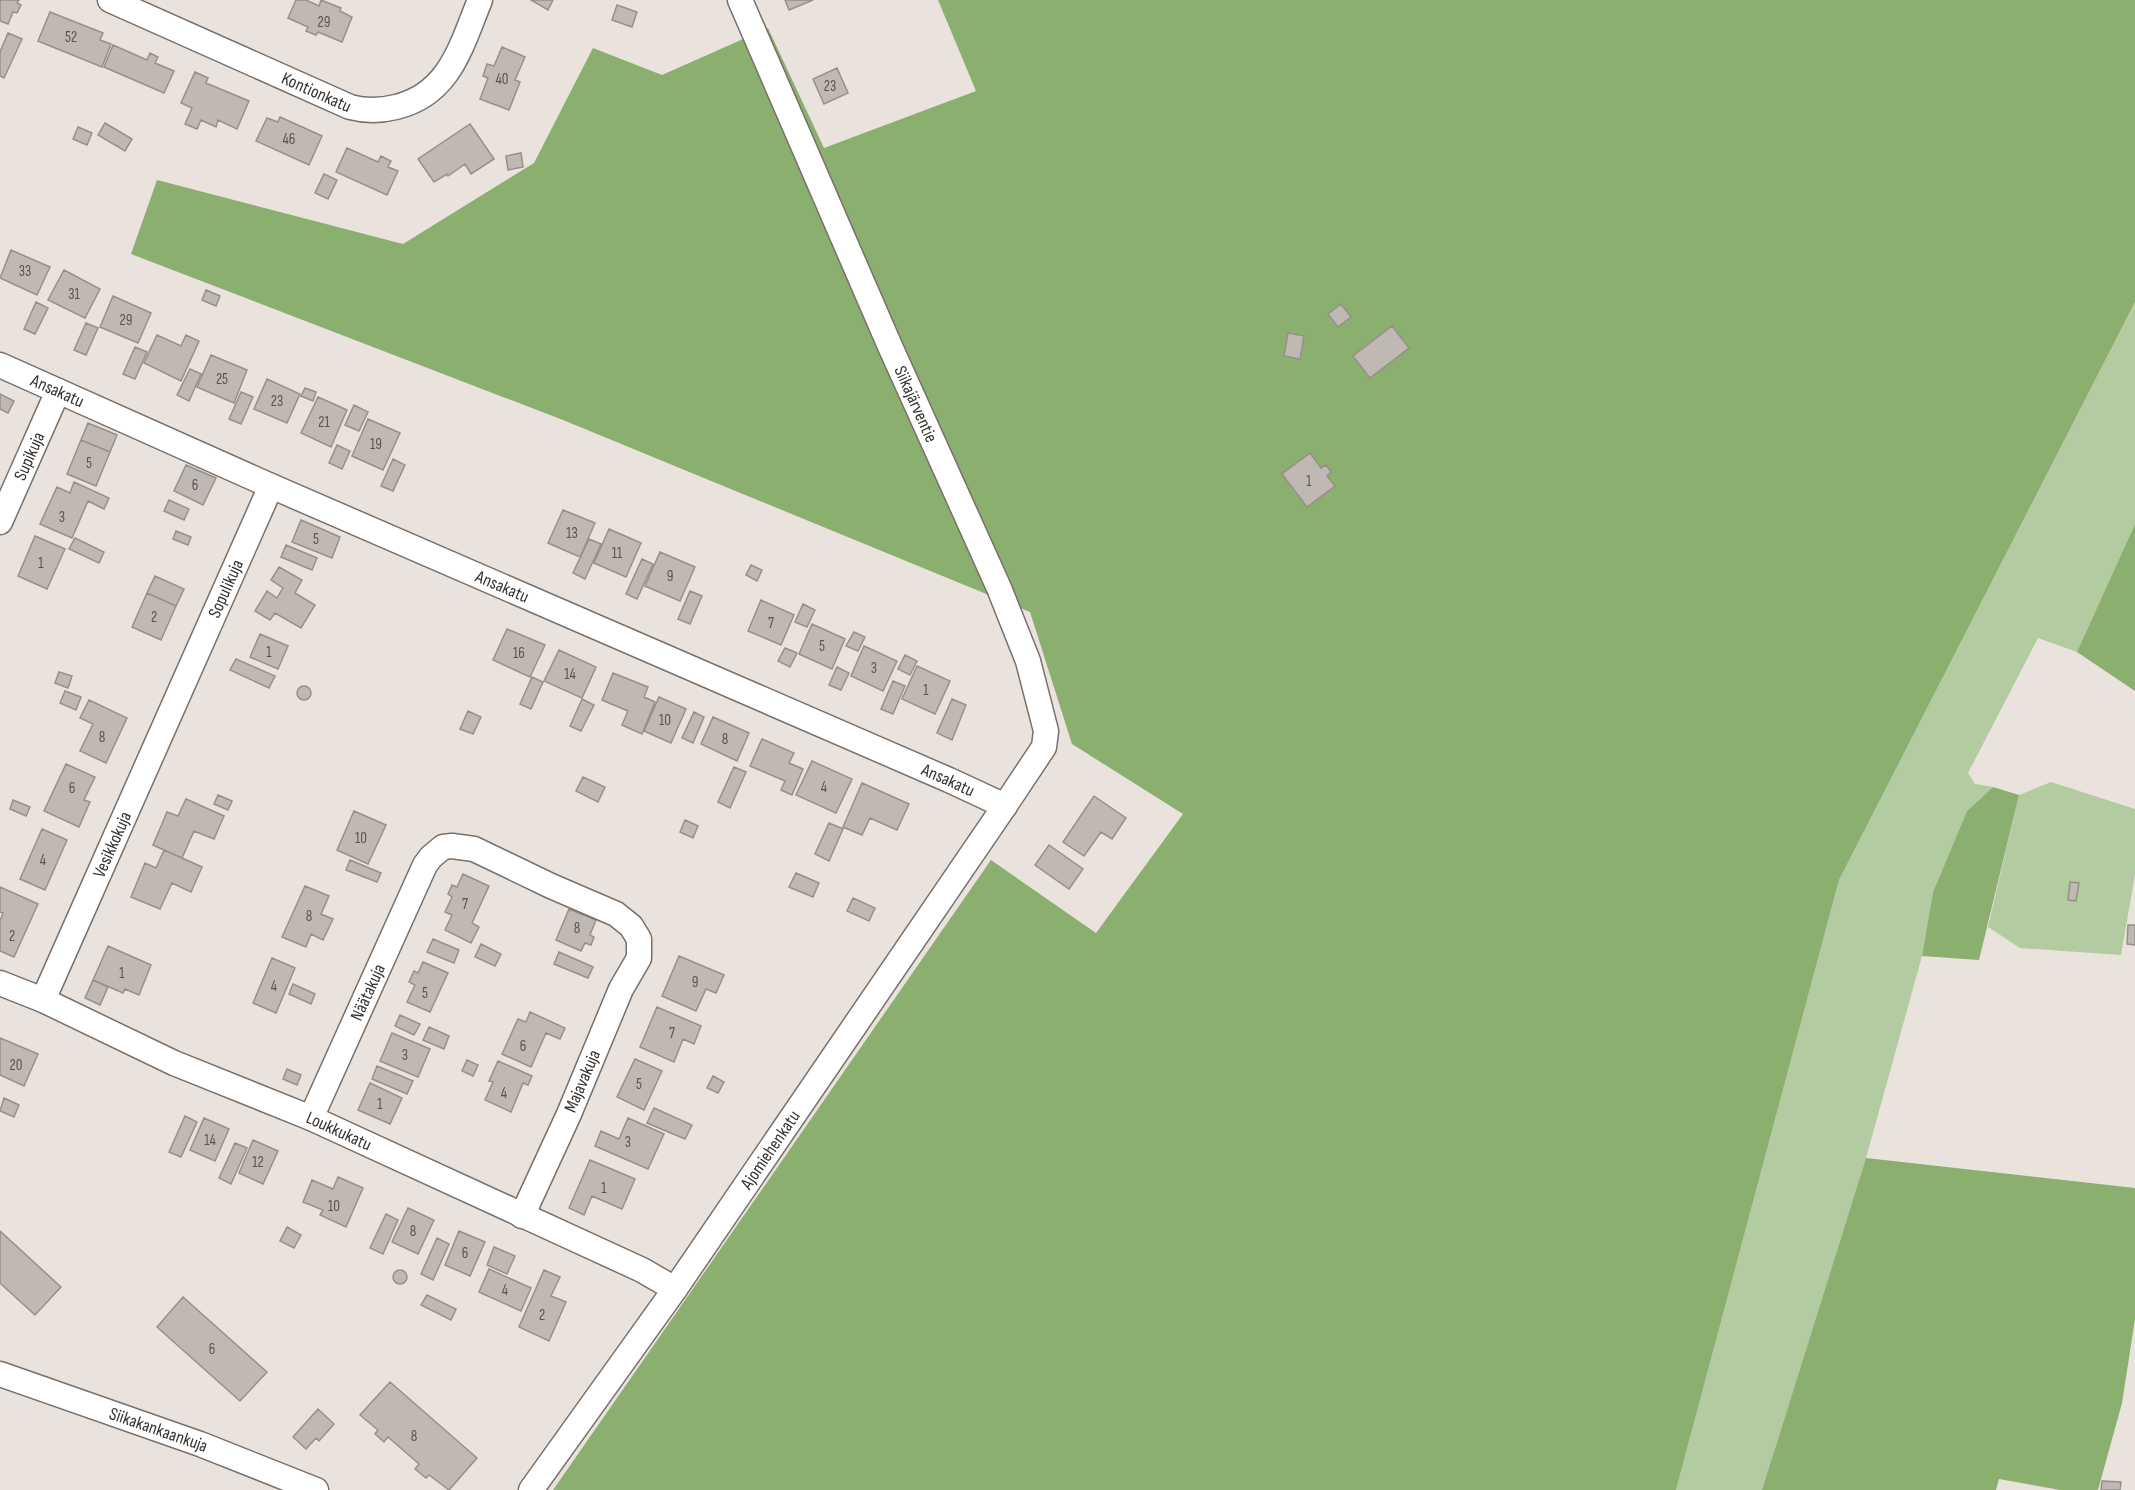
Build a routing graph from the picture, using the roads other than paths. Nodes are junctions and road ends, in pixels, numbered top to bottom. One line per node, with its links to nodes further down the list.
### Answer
1 (110, 0): 2 (street, Kontionkatu)
2 (480, 0)
3 (740, 0): 9 (street, Siikajärventie)
4 (0, 365): 5 (street, Ansakatu)
5 (58, 391): 6 (street, Ansakatu); 7 (street, Supikuja)
6 (271, 486): 8 (street, Sopulikuja); 9 (street, Ansakatu)
7 (0, 522)
8 (180, 691): 12 (street, Vesikkokuja)
9 (1005, 806): 15 (street, Ajomiehenkatu)
10 (425, 866): 13 (street, Näätakuja); 14 (street, Majavakuja)
11 (0, 983): 12 (street, Loukkukatu)
12 (43, 1000): 13 (street, Loukkukatu)
13 (311, 1118): 14 (street, Loukkukatu)
14 (522, 1216): 15 (street, Loukkukatu)
15 (675, 1289): 18 (street, Ajomiehenkatu)
16 (0, 1374): 17 (street, Siikakankaankuja)
17 (316, 1490)
18 (531, 1490)

